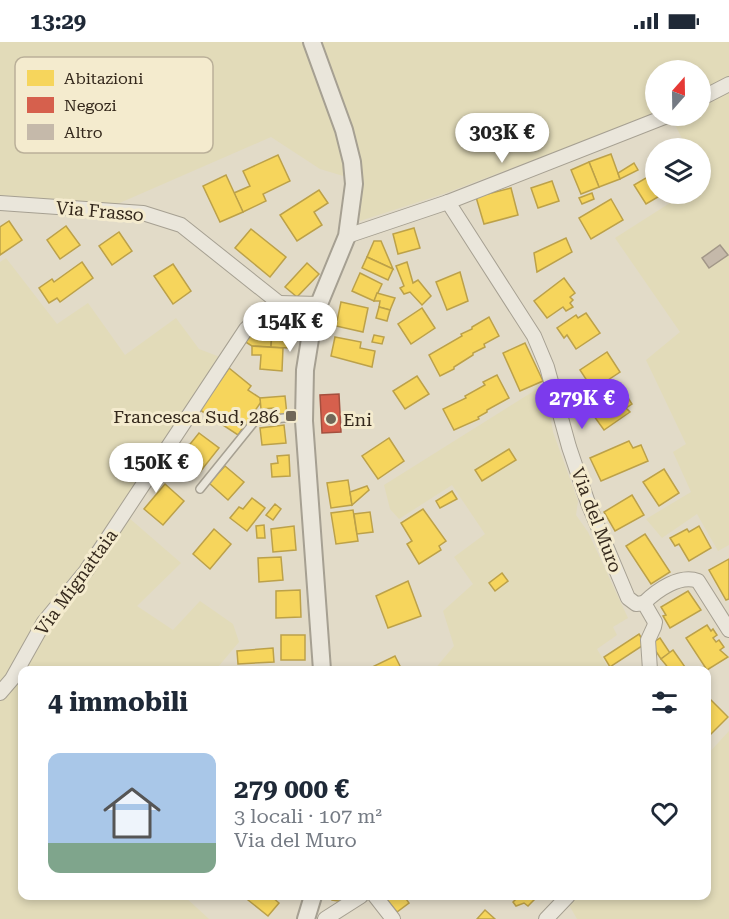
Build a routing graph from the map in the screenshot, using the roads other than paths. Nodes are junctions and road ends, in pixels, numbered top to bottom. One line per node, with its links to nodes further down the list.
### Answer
1 (312, 42): 7 (street)
2 (729, 84): 3 (street)
3 (711, 93)
4 (645, 125): 6 (street)
5 (0, 202): 8 (street, Via Frasso)
6 (448, 202): 7 (street); 12 (street, Via del Muro)
7 (347, 236): 9 (street)
8 (279, 303): 9 (street); 14 (street, Via Mignattaia)
9 (319, 304): 10 (street)
10 (303, 416): 11 (lane); 15 (street)
11 (200, 489)
12 (644, 603): 13 (street); 16 (street)
13 (729, 630)
14 (19, 666)
15 (322, 666)
16 (650, 666)
17 (18, 668): 18 (street, Via Mignattaia)
18 (0, 693)
19 (312, 900): 23 (street)
20 (355, 900): 24 (street)
21 (378, 900): 25 (street)
22 (564, 900): 26 (street)
23 (306, 919)
24 (325, 919)
25 (393, 919)
26 (546, 919)

